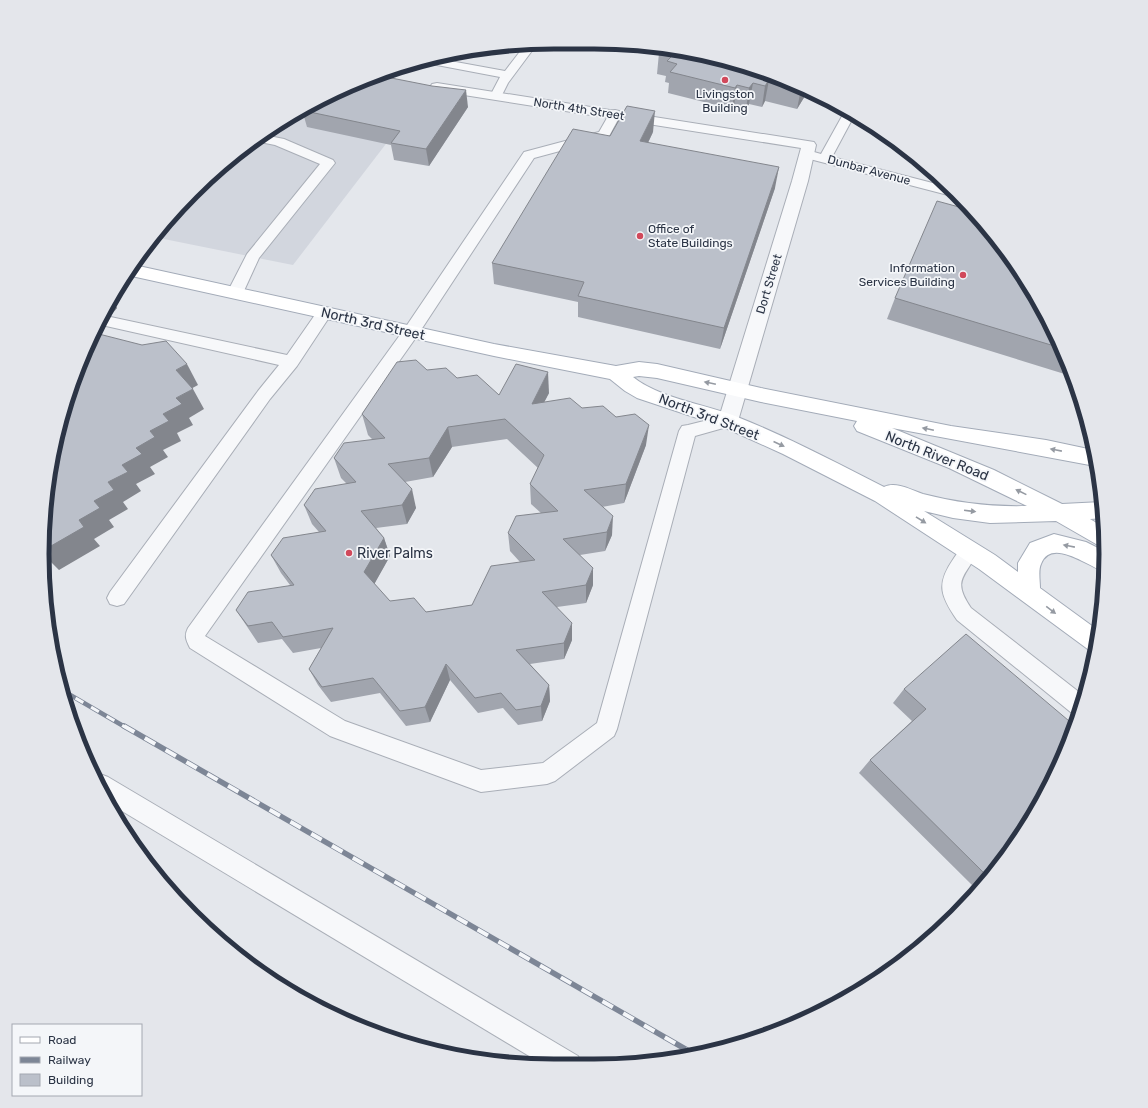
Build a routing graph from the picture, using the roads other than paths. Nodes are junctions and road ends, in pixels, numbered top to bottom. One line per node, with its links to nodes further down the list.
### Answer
1 (527, 50): 3 (lane)
2 (440, 62): 3 (lane)
3 (508, 74): 5 (lane)
4 (420, 84): 5 (street, North 4th Street)
5 (496, 96): 6 (street, North 4th Street)
6 (615, 114): 9 (street, North 4th Street); 15 (lane)
7 (846, 116): 9 (lane)
8 (266, 139): 12 (lane)
9 (813, 153): 10 (lane, Dunbar Avenue); 18 (street, Dort Street)
10 (943, 189)
11 (135, 271): 12 (main road, North 3rd Street)
12 (235, 293): 13 (main road, North 3rd Street)
13 (324, 313): 15 (main road, North 3rd Street); 16 (lane)
14 (106, 321): 16 (lane)
15 (411, 332): 17 (main road, North 3rd Street); 20 (lane)
16 (291, 362): 29 (lane)
17 (616, 373): 18 (main road, North 3rd Street, one-way to 17); 20 (main road, North 3rd Street)
18 (738, 389): 19 (main road, North 3rd Street); 20 (street, Dort Street)
19 (761, 395): 21 (main road, one-way to 19); 24 (main road, North River Road, one-way to 19)
20 (728, 421): 22 (main road, North 3rd Street, one-way to 22)
21 (1089, 457)
22 (826, 468): 24 (main road, one-way to 24); 26 (main road, one-way to 26)
23 (1097, 510): 24 (main road)
24 (1061, 512): 25 (main road, North River Road)
25 (1098, 535)
26 (969, 551): 28 (main road); 31 (lane)
27 (1099, 559): 28 (main road, one-way to 28)
28 (1029, 594): 30 (main road, one-way to 30)
29 (117, 598)
30 (1091, 640)
31 (1076, 704)
32 (108, 790): 33 (lane)
33 (560, 1059)

